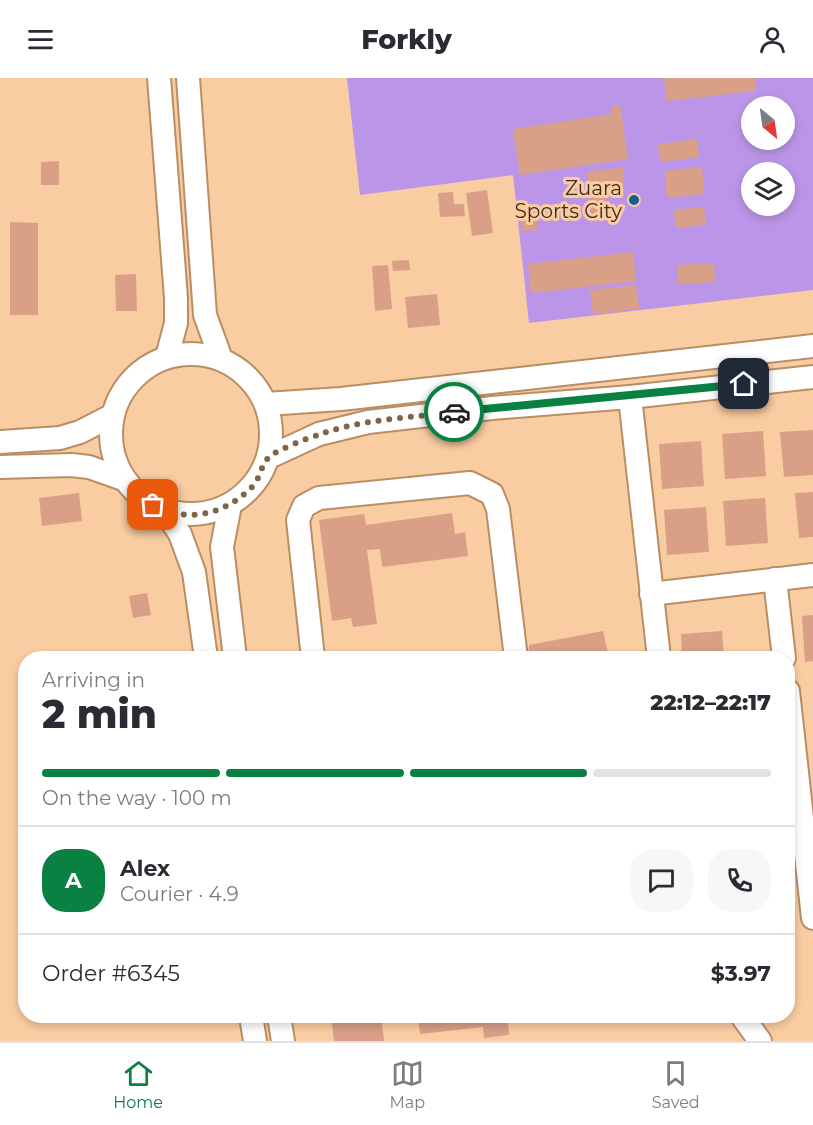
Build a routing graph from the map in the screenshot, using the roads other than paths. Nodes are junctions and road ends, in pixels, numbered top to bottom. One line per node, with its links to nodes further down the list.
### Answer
1 (159, 78): 4 (street)
2 (188, 78): 5 (street)
3 (813, 346): 8 (street)
4 (167, 357): 5 (street); 9 (street)
5 (221, 359): 8 (street)
6 (813, 377): 7 (street)
7 (630, 396): 11 (street); 18 (street)
8 (266, 404): 11 (street)
9 (113, 415): 10 (street); 13 (street)
10 (0, 442)
11 (269, 456): 14 (street)
12 (0, 468): 13 (street)
13 (123, 479): 15 (street)
14 (231, 505): 15 (street); 20 (street)
15 (165, 511): 19 (street)
16 (813, 575): 17 (street)
17 (775, 579): 18 (street); 24 (street)
18 (651, 594): 23 (street)
19 (205, 651)
20 (234, 651)
21 (312, 651): 22 (street)
22 (515, 651)
23 (658, 651)
24 (783, 651)
25 (795, 755): 26 (street)
26 (813, 918)
27 (252, 1023): 30 (street)
28 (280, 1023): 31 (street)
29 (747, 1023): 32 (street)
30 (255, 1041)
31 (283, 1041)
32 (760, 1041)

